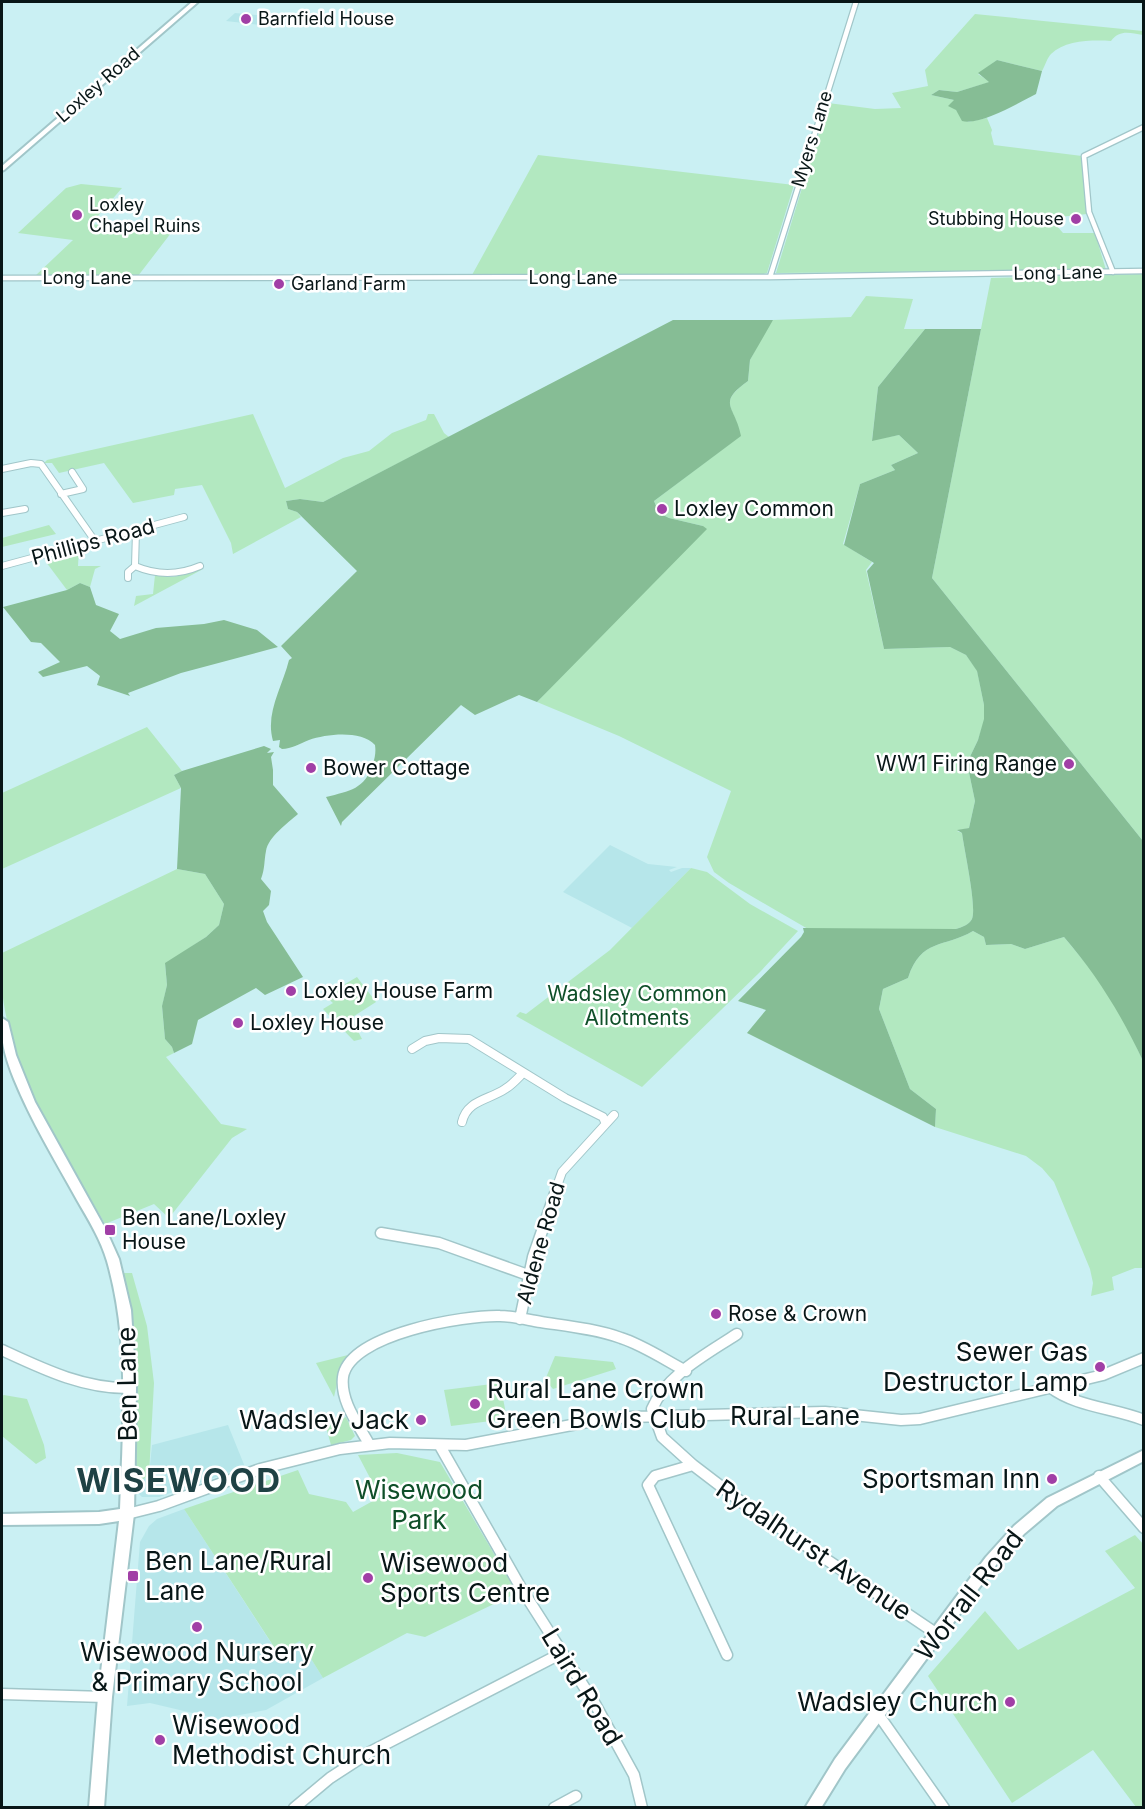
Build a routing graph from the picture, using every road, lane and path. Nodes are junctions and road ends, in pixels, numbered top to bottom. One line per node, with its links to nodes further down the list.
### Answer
1 (195, 2): 4 (street, Loxley Road)
2 (856, 2): 8 (street, Myers Lane)
3 (1143, 127): 5 (street)
4 (2, 169)
5 (1113, 272): 6 (street, Long Lane); 8 (street, Long Lane)
6 (1143, 272)
7 (2, 278): 8 (street, Long Lane)
8 (770, 278)
9 (2, 469): 11 (street)
10 (72, 472): 11 (street)
11 (61, 494): 16 (street)
12 (25, 508): 13 (street)
13 (2, 513)
14 (184, 517): 15 (street, Phillips Road)
15 (136, 531): 16 (street, Phillips Road); 18 (street)
16 (96, 541): 17 (street, Phillips Road)
17 (2, 566)
18 (135, 566): 19 (street); 20 (street)
19 (200, 566)
20 (128, 578)
21 (2, 1022): 23 (street, Ben Lane)
22 (412, 1049): 24 (street)
23 (6, 1056): 36 (street, Ben Lane)
24 (524, 1073): 26 (street); 27 (street)
25 (614, 1115): 27 (street, Aldene Road)
26 (462, 1122)
27 (605, 1122): 29 (street, Aldene Road)
28 (381, 1233): 29 (street)
29 (528, 1275): 30 (street, Aldene Road)
30 (520, 1318): 34 (street); 39 (street)
31 (737, 1334): 34 (street)
32 (2, 1350): 36 (street)
33 (1143, 1358): 35 (street, Rural Lane)
34 (687, 1371): 37 (street)
35 (1050, 1387): 37 (street, Rural Lane); 38 (street)
36 (130, 1388): 44 (street, Ben Lane)
37 (653, 1416): 40 (street, Rural Lane); 42 (street, Rydalhurst Avenue)
38 (1143, 1420)
39 (369, 1444): 40 (street, Rural Lane); 44 (street, Rural Lane)
40 (440, 1446): 48 (street, Laird Road)
41 (1143, 1455): 43 (street, Worrall Road)
42 (693, 1465): 47 (street, Rydalhurst Avenue); 49 (street)
43 (1099, 1476): 46 (street); 47 (street, Worrall Road)
44 (127, 1514): 45 (street); 51 (street, Ben Lane)
45 (2, 1520)
46 (1143, 1528)
47 (937, 1634): 52 (street, Worrall Road)
48 (561, 1653): 56 (street); 57 (street, Laird Road)
49 (728, 1655)
50 (2, 1694): 51 (street)
51 (105, 1697): 55 (street, Ben Lane)
52 (878, 1714): 58 (street, Worrall Road); 59 (street)
53 (576, 1796): 54 (street)
54 (558, 1807)
55 (96, 1808)
56 (294, 1808)
57 (642, 1808)
58 (812, 1808)
59 (944, 1808)

